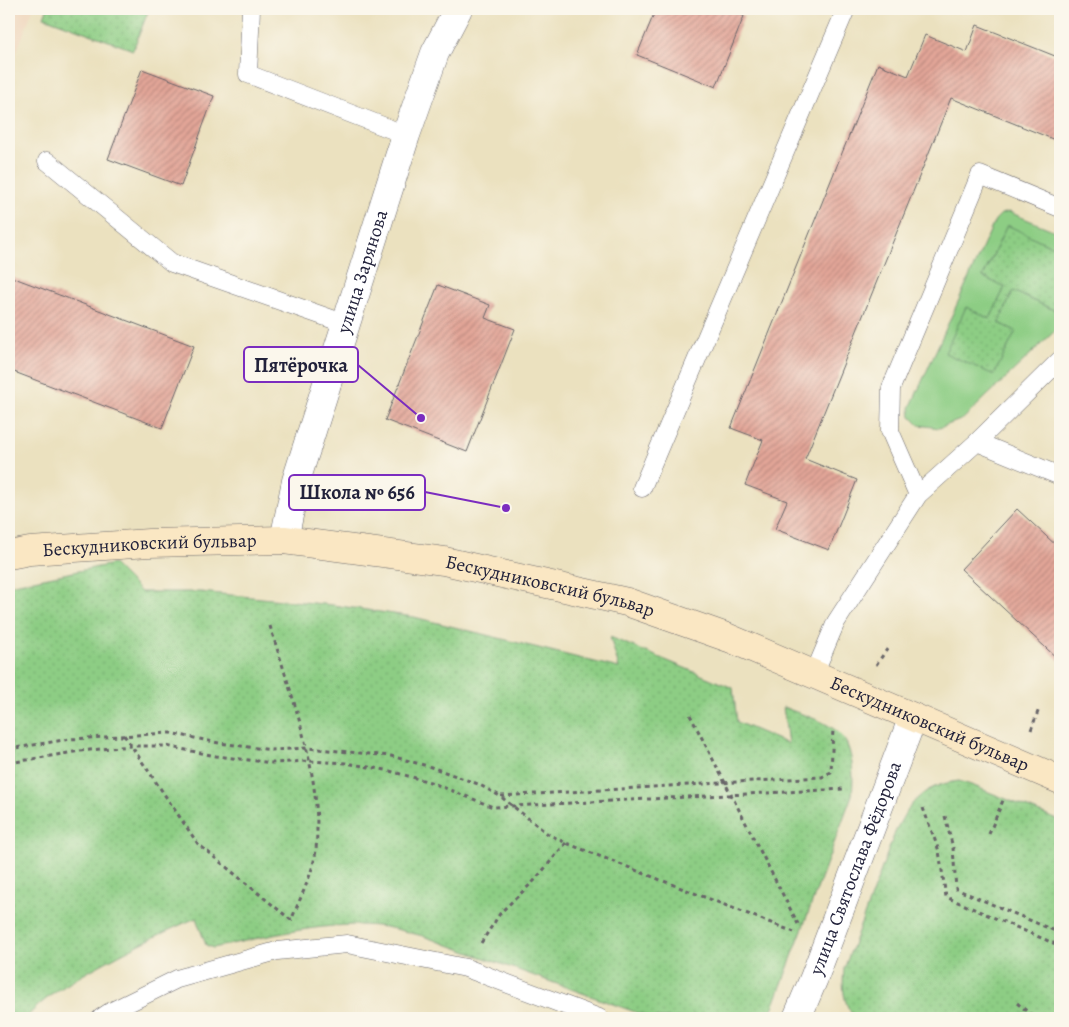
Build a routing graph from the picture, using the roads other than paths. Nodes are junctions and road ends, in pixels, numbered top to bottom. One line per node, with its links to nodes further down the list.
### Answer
1 (251, 9): 4 (lane)
2 (458, 9): 4 (street, улица Зарянова)
3 (846, 9): 11 (lane)
4 (406, 135): 7 (street, улица Зарянова)
5 (47, 161): 7 (lane)
6 (1060, 208): 12 (lane)
7 (346, 324): 13 (street, улица Зарянова)
8 (1060, 360): 9 (lane)
9 (977, 442): 10 (lane); 12 (lane)
10 (1060, 476)
11 (642, 488)
12 (918, 495): 15 (lane)
13 (284, 540): 14 (street, Бескудниковский бульвар); 15 (street, Бескудниковский бульвар)
14 (9, 555)
15 (814, 674): 16 (street, Бескудниковский бульвар)
16 (913, 717): 17 (street, Бескудниковский бульвар); 20 (street, улица Святослава Фёдорова)
17 (1060, 780)
18 (101, 1018): 19 (lane)
19 (599, 1018)
20 (797, 1018)

